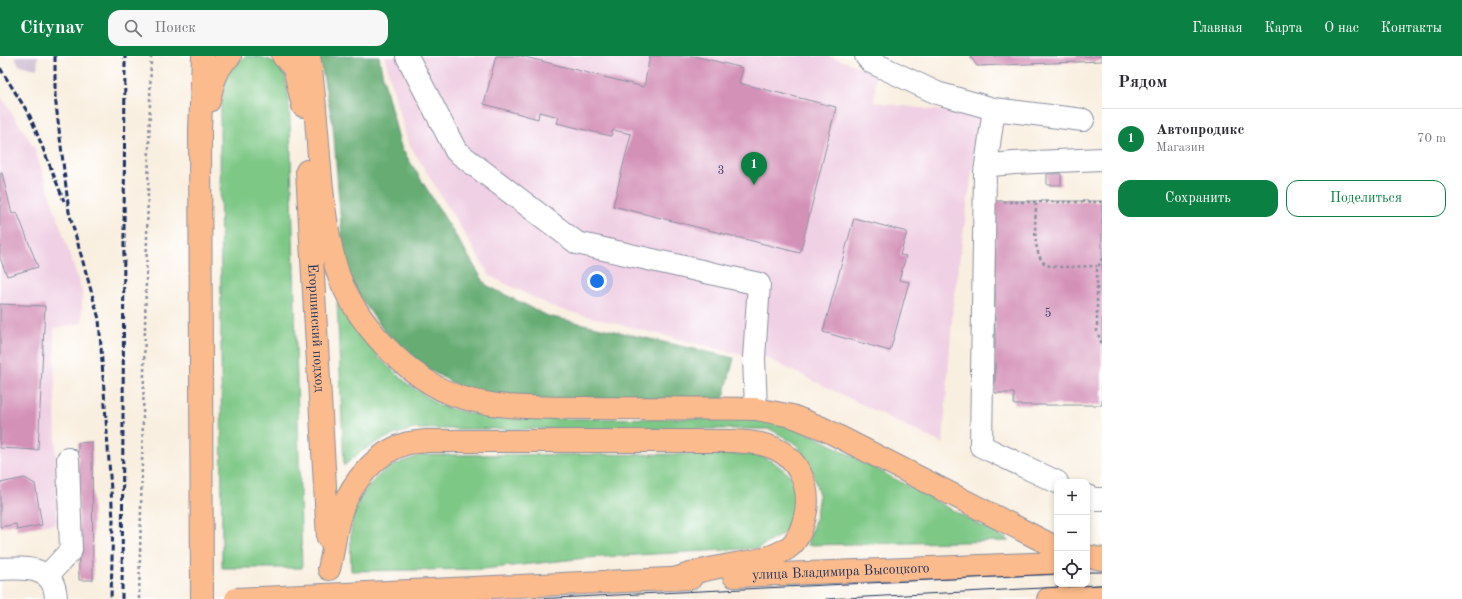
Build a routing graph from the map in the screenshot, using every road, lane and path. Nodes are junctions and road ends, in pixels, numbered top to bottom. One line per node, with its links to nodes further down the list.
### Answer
1 (151, 56): 37 (path)
2 (203, 56): 12 (main road)
3 (230, 56): 12 (main road)
4 (283, 56): 9 (main road)
5 (298, 56): 9 (main road, Егоршинский подход)
6 (309, 56): 21 (main road)
7 (407, 56): 21 (lane)
8 (866, 56): 10 (lane)
9 (303, 106): 32 (main road, Егоршинский подход)
10 (994, 109): 11 (lane); 14 (lane)
11 (1083, 120)
12 (200, 130): 38 (main road)
13 (1102, 159): 14 (lane)
14 (985, 172): 15 (lane)
15 (985, 202): 17 (path); 23 (lane)
16 (1102, 202): 17 (path)
17 (1036, 203): 19 (path)
18 (1102, 258): 19 (path)
19 (1097, 266): 20 (path)
20 (1102, 345)
21 (756, 408): 26 (main road)
22 (68, 459): 33 (lane)
23 (1054, 481)
24 (1090, 497): 25 (lane)
25 (1102, 499)
26 (1054, 546)
27 (1090, 557): 28 (main road)
28 (1102, 560): 29 (main road)
29 (1090, 561)
30 (1054, 562): 34 (main road, улица Владимира Высоцкого)
31 (0, 569): 33 (lane)
32 (329, 569): 34 (main road); 40 (main road, Егоршинский подход)
33 (48, 575): 36 (lane)
34 (677, 578): 39 (main road, улица Владимира Высоцкого, bridge)
35 (1102, 596): 41 (main road)
36 (56, 599)
37 (139, 599)
38 (202, 599)
39 (236, 599)
40 (331, 599)
41 (1048, 599)

